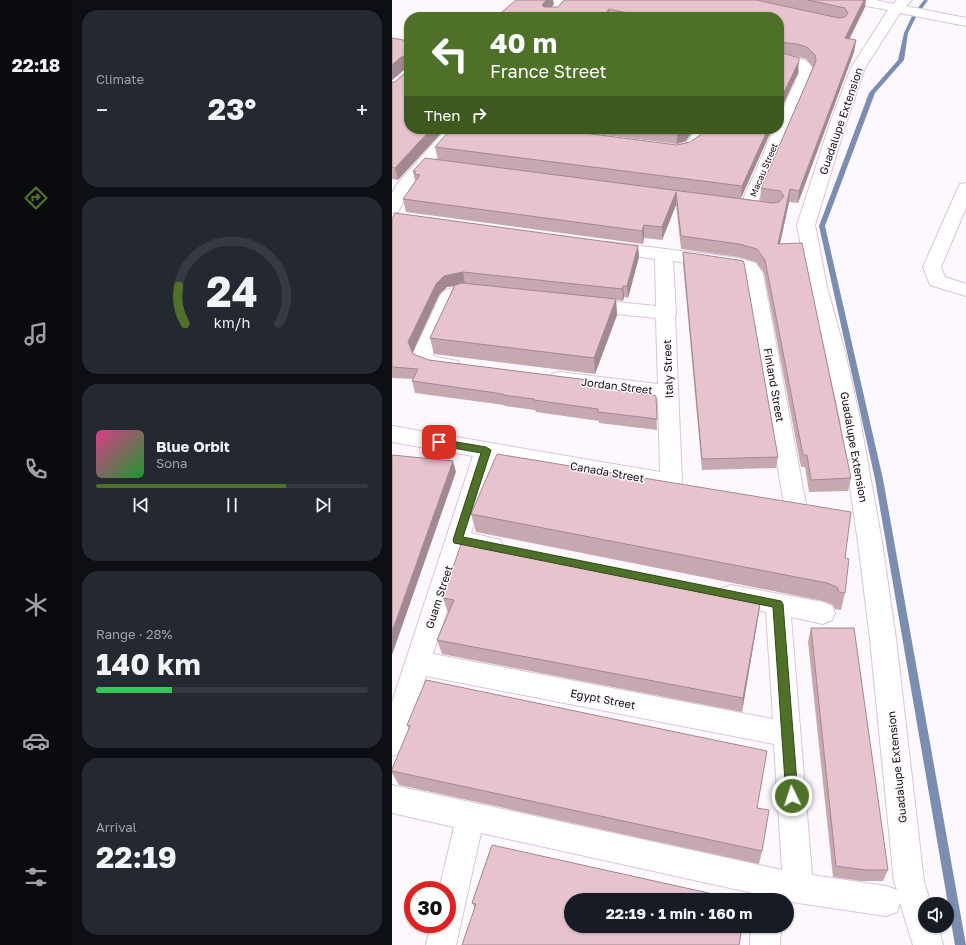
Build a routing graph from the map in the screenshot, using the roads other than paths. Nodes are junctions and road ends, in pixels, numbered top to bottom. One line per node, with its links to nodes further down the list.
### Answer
1 (855, 0): 2 (street)
2 (900, 4): 3 (street); 52 (street, Guadalupe Extension)
3 (966, 22)
4 (784, 61): 9 (street, Macau Street)
5 (392, 70): 6 (street)
6 (404, 73)
7 (404, 79): 8 (street)
8 (398, 85)
9 (784, 116)
10 (451, 134): 15 (street)
11 (700, 134): 13 (street)
12 (775, 134): 16 (street, Macau Street)
13 (662, 149)
14 (966, 188): 17 (street)
15 (392, 208)
16 (766, 208)
17 (958, 226): 20 (street)
18 (594, 245): 19 (street)
19 (664, 255): 23 (street, Italy Street); 32 (street, Finland Street)
20 (966, 290)
21 (496, 294): 24 (street)
22 (566, 302): 23 (street)
23 (666, 313): 26 (street, Italy Street)
24 (471, 368)
25 (542, 377): 26 (street, Jordan Street)
26 (669, 393): 29 (street, Italy Street)
27 (392, 434): 28 (street, Canada Street)
28 (486, 450): 29 (street, Canada Street); 34 (street, Guam Street)
29 (671, 483): 30 (street, Canada Street)
30 (694, 487)
31 (772, 500): 32 (street)
32 (795, 504): 33 (street)
33 (816, 508)
34 (458, 540): 35 (street); 39 (street, Guam Street)
35 (512, 551)
36 (708, 590): 37 (street)
37 (778, 604): 38 (street); 40 (street)
38 (823, 613)
39 (418, 664): 40 (street, Egypt Street); 41 (street, Guam Street)
40 (787, 734): 45 (street)
41 (392, 743)
42 (392, 799): 43 (street)
43 (471, 816): 44 (street); 46 (street)
44 (456, 881)
45 (798, 888): 46 (street); 47 (street)
46 (767, 890)
47 (886, 901)
48 (444, 933): 50 (street)
49 (766, 933): 51 (street)
50 (441, 945)
51 (765, 945)
52 (928, 945)

